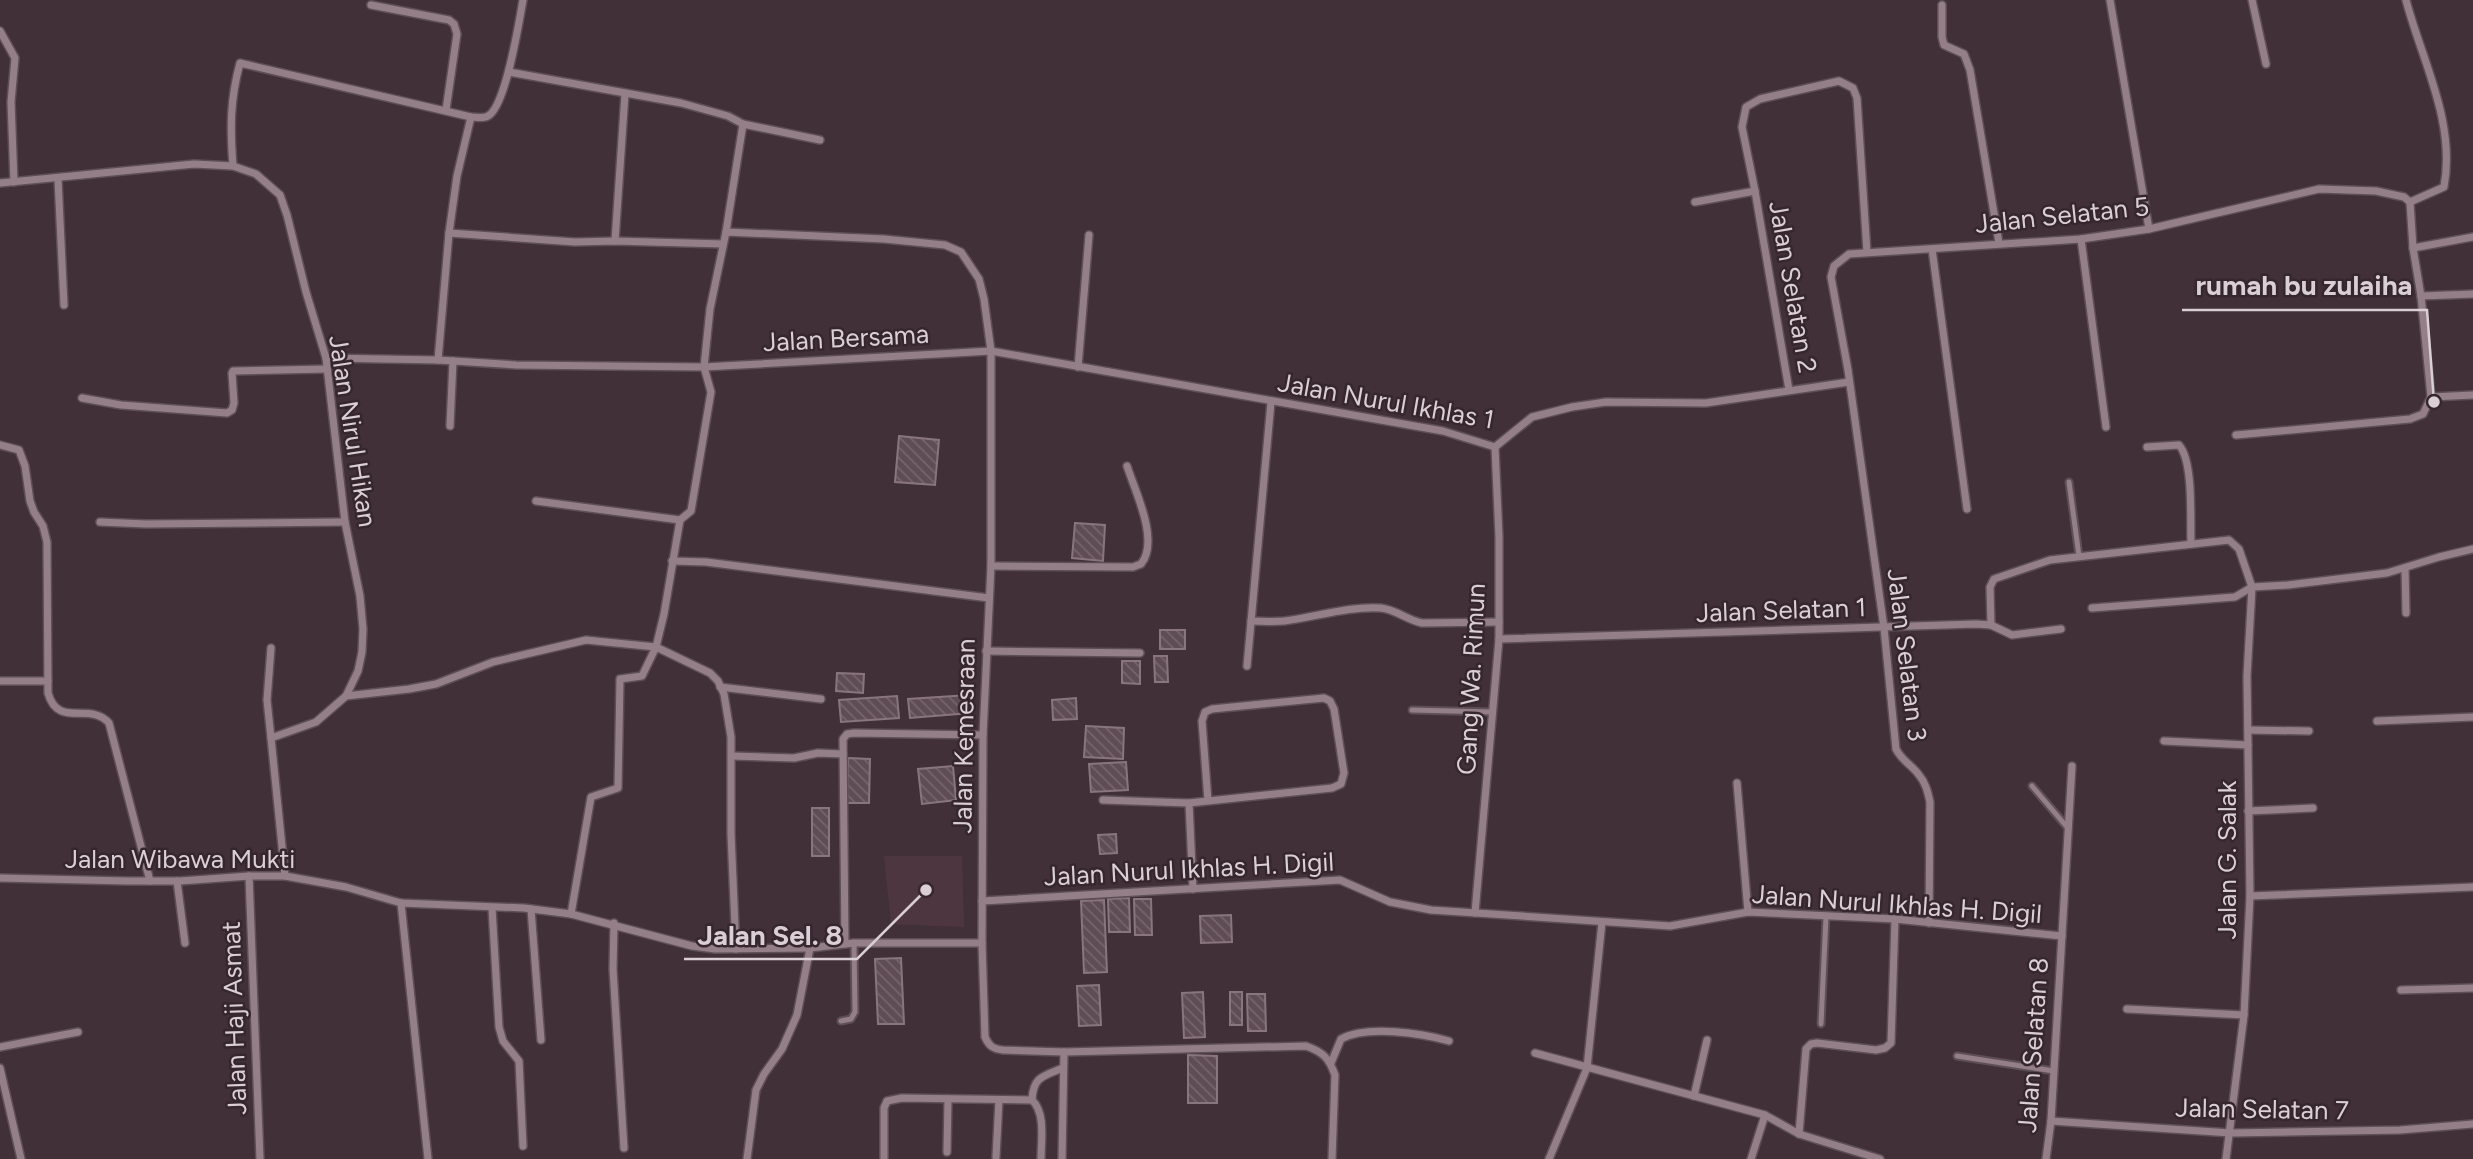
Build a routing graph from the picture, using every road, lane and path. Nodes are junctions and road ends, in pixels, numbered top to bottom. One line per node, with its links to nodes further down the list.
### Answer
1 (523, 0): 9 (street)
2 (2110, 0): 22 (street)
3 (2252, 0): 8 (street)
4 (2406, 0): 21 (street)
5 (371, 5): 11 (street)
6 (1942, 5): 29 (street)
7 (0, 31): 17 (street)
8 (2266, 64)
9 (509, 72): 10 (street); 12 (street)
10 (625, 94): 13 (street); 28 (street)
11 (446, 110): 12 (street); 15 (street)
12 (471, 117): 24 (street)
13 (743, 124): 14 (street); 23 (street)
14 (820, 140)
15 (233, 166): 16 (street, Jalan Nirul Hikan); 38 (street, Jalan Nirul Hikan)
16 (58, 179): 17 (street, Jalan Nirul Hikan); 36 (street)
17 (14, 182): 18 (street, Jalan Nirul Hikan)
18 (0, 183)
19 (1755, 191): 20 (street); 33 (street, Jalan Selatan 2); 45 (street, Jalan Selatan 2)
20 (1695, 202)
21 (2410, 202): 22 (street, Jalan Selatan 5); 31 (street)
22 (2148, 229): 27 (street, Jalan Selatan 5)
23 (726, 232): 30 (street); 37 (street, Jalan Kemesraan)
24 (449, 233): 28 (street); 39 (street)
25 (1089, 235): 42 (street)
26 (2473, 237): 31 (street)
27 (2081, 239): 29 (street, Jalan Selatan 5); 51 (street)
28 (615, 241): 30 (street)
29 (1999, 243): 32 (street, Jalan Selatan 5)
30 (723, 244): 41 (street)
31 (2413, 248): 35 (street)
32 (1932, 249): 33 (street, Jalan Selatan 5); 59 (street)
33 (1867, 252): 44 (street, Jalan Selatan 5)
34 (2473, 294): 35 (street)
35 (2421, 296): 47 (street)
36 (64, 305)
37 (991, 351): 41 (street, Jalan Bersama); 42 (street, Jalan Nurul Ikhlas 1); 67 (street, Jalan Kemesraan)
38 (326, 358): 39 (street, Jalan Bersama); 43 (street, Jalan Nirul Hikan)
39 (438, 359): 40 (street, Jalan Bersama)
40 (453, 361): 41 (street, Jalan Bersama); 50 (street)
41 (704, 367): 60 (street)
42 (1078, 367): 49 (street, Jalan Nurul Ikhlas 1)
43 (327, 369): 48 (street); 62 (street, Jalan Nirul Hikan)
44 (1849, 382): 45 (street, Jalan Nurul Ikhlas 1); 76 (street, Jalan Selatan 3)
45 (1789, 390): 54 (street, Jalan Nurul Ikhlas 1)
46 (2473, 395): 47 (street)
47 (2431, 397): 52 (street)
48 (82, 398)
49 (1271, 402): 54 (street, Jalan Nurul Ikhlas 1); 73 (street)
50 (450, 426)
51 (2106, 427)
52 (2236, 435)
53 (0, 445): 85 (street)
54 (1495, 447): 74 (street, Gang Wa. Rimun)
55 (2147, 447): 63 (street)
56 (1127, 466): 67 (street)
57 (2069, 482): 65 (lane)
58 (536, 501): 60 (street)
59 (1967, 509)
60 (680, 520): 66 (street)
61 (100, 522): 62 (street)
62 (345, 522): 87 (street, Jalan Nirul Hikan)
63 (2191, 544): 65 (street); 69 (street)
64 (2473, 549): 68 (street)
65 (2078, 556): 75 (street)
66 (672, 562): 70 (street); 79 (street)
67 (991, 566): 70 (street, Jalan Kemesraan)
68 (2405, 568): 69 (street); 72 (street)
69 (2252, 587): 71 (street); 93 (street, Jalan G. Salak)
70 (989, 598): 81 (street, Jalan Kemesraan)
71 (2092, 608)
72 (2406, 613)
73 (1251, 621): 74 (street); 83 (street)
74 (1499, 622): 78 (street, Gang Wa. Rimun)
75 (1991, 625): 76 (street, Jalan Selatan 1); 77 (street, Jalan Selatan 1)
76 (1884, 628): 78 (street, Jalan Selatan 1); 129 (street, Jalan Selatan 3)
77 (2061, 629)
78 (1499, 639): 90 (street, Gang Wa. Rimun)
79 (656, 647): 86 (street); 87 (street); 124 (street)
80 (271, 648): 96 (street)
81 (986, 652): 82 (street); 95 (street, Jalan Kemesraan)
82 (1140, 653)
83 (1247, 667)
84 (0, 681): 85 (street)
85 (48, 681): 113 (street)
86 (720, 687): 88 (street); 100 (street)
87 (346, 696): 96 (street, Jalan Nirul Hikan)
88 (821, 699)
89 (1412, 710): 90 (lane)
90 (1492, 712): 123 (street, Gang Wa. Rimun)
91 (2473, 717): 92 (street)
92 (2377, 721)
93 (2248, 730): 94 (street); 98 (street, Jalan G. Salak)
94 (2309, 730)
95 (984, 735): 99 (street); 118 (street, Jalan Kemesraan)
96 (271, 738): 111 (street)
97 (2164, 741): 98 (street)
98 (2248, 745): 108 (street, Jalan G. Salak)
99 (843, 754): 100 (street); 134 (street)
100 (732, 756): 136 (street)
101 (2072, 766): 109 (street, Jalan Selatan 8)
102 (1737, 783): 122 (street)
103 (2032, 786): 109 (lane)
104 (1103, 800): 106 (street)
105 (1208, 801): 105 (street); 106 (street)
106 (1189, 803): 116 (street)
107 (2313, 808): 108 (street)
108 (2248, 811): 117 (street, Jalan G. Salak)
109 (2067, 827): 130 (street, Jalan Selatan 8)
110 (249, 876): 111 (street, Jalan Wibawa Mukti); 114 (street, Jalan Wibawa Mukti); 170 (street, Jalan Haji Asmat)
111 (285, 876): 119 (street, Jalan Wibawa Mukti)
112 (0, 878): 113 (street, Jalan Wibawa Mukti)
113 (150, 881): 114 (street, Jalan Wibawa Mukti)
114 (177, 881): 131 (street)
115 (2473, 887): 117 (street)
116 (1193, 889): 118 (street, Jalan Nurul Ikhlas H. Digil); 123 (street, Jalan Nurul Ikhlas H. Digil)
117 (2250, 896): 140 (street, Jalan G. Salak)
118 (982, 901): 133 (street, Jalan Kemesraan)
119 (401, 903): 120 (street, Jalan Wibawa Mukti); 171 (street)
120 (492, 908): 121 (street, Jalan Wibawa Mukti); 165 (street)
121 (531, 908): 124 (street, Jalan Wibawa Mukti); 145 (street)
122 (1748, 912): 125 (street, Jalan Nurul Ikhlas H. Digil); 127 (street, Jalan Nurul Ikhlas H. Digil)
123 (1475, 913): 127 (street, Jalan Nurul Ikhlas H. Digil)
124 (571, 914): 128 (street, Jalan Wibawa Mukti)
125 (1826, 917): 126 (street, Jalan Nurul Ikhlas H. Digil); 142 (lane)
126 (1895, 919): 129 (street, Jalan Nurul Ikhlas H. Digil); 164 (street)
127 (1601, 922): 154 (street)
128 (614, 923): 136 (street, Jalan Wibawa Mukti); 166 (street)
129 (1929, 923): 130 (street, Jalan Nurul Ikhlas H. Digil)
130 (2062, 936): 155 (street, Jalan Selatan 8)
131 (185, 943)
132 (854, 943): 133 (street, Jalan Wibawa Mukti); 134 (street, Jalan Wibawa Mukti); 141 (lane)
133 (982, 943): 148 (street, Jalan Kemesraan)
134 (845, 944): 135 (street, Jalan Wibawa Mukti)
135 (810, 948): 136 (street, Jalan Wibawa Mukti); 172 (street)
136 (736, 949)
137 (2473, 988): 138 (street)
138 (2401, 990)
139 (2127, 1009): 140 (street)
140 (2244, 1014): 163 (street, Jalan G. Salak)
141 (841, 1021)
142 (1821, 1024)
143 (78, 1032): 147 (street)
144 (1707, 1040): 156 (street)
145 (541, 1041)
146 (1449, 1041): 151 (street)
147 (0, 1047)
148 (1064, 1052): 151 (street); 153 (street)
149 (1535, 1053): 154 (street)
150 (1957, 1056): 155 (lane)
151 (1331, 1063): 176 (street)
152 (0, 1068): 169 (street)
153 (1063, 1068): 159 (street); 175 (street)
154 (1587, 1068): 156 (street); 177 (street)
155 (2054, 1070): 161 (street, Jalan Selatan 8)
156 (1694, 1096): 160 (street)
157 (948, 1099): 158 (street); 167 (street); 173 (street)
158 (999, 1100): 159 (street); 168 (street)
159 (1032, 1101): 174 (street)
160 (1765, 1115): 164 (street); 178 (street)
161 (2051, 1121): 163 (street, Jalan Selatan 7); 180 (street, Jalan Selatan 8)
162 (2473, 1124): 163 (street, Jalan Selatan 7)
163 (2231, 1133): 181 (street, Jalan G. Salak)
164 (1799, 1134): 179 (street)
165 (523, 1146)
166 (624, 1148)
167 (947, 1152)
168 (996, 1157)
169 (21, 1159)
170 (260, 1159)
171 (428, 1159)
172 (747, 1159)
173 (884, 1159)
174 (1041, 1159)
175 (1062, 1159)
176 (1332, 1159)
177 (1549, 1159)
178 (1751, 1159)
179 (1880, 1159)
180 (2046, 1159)
181 (2226, 1159)

